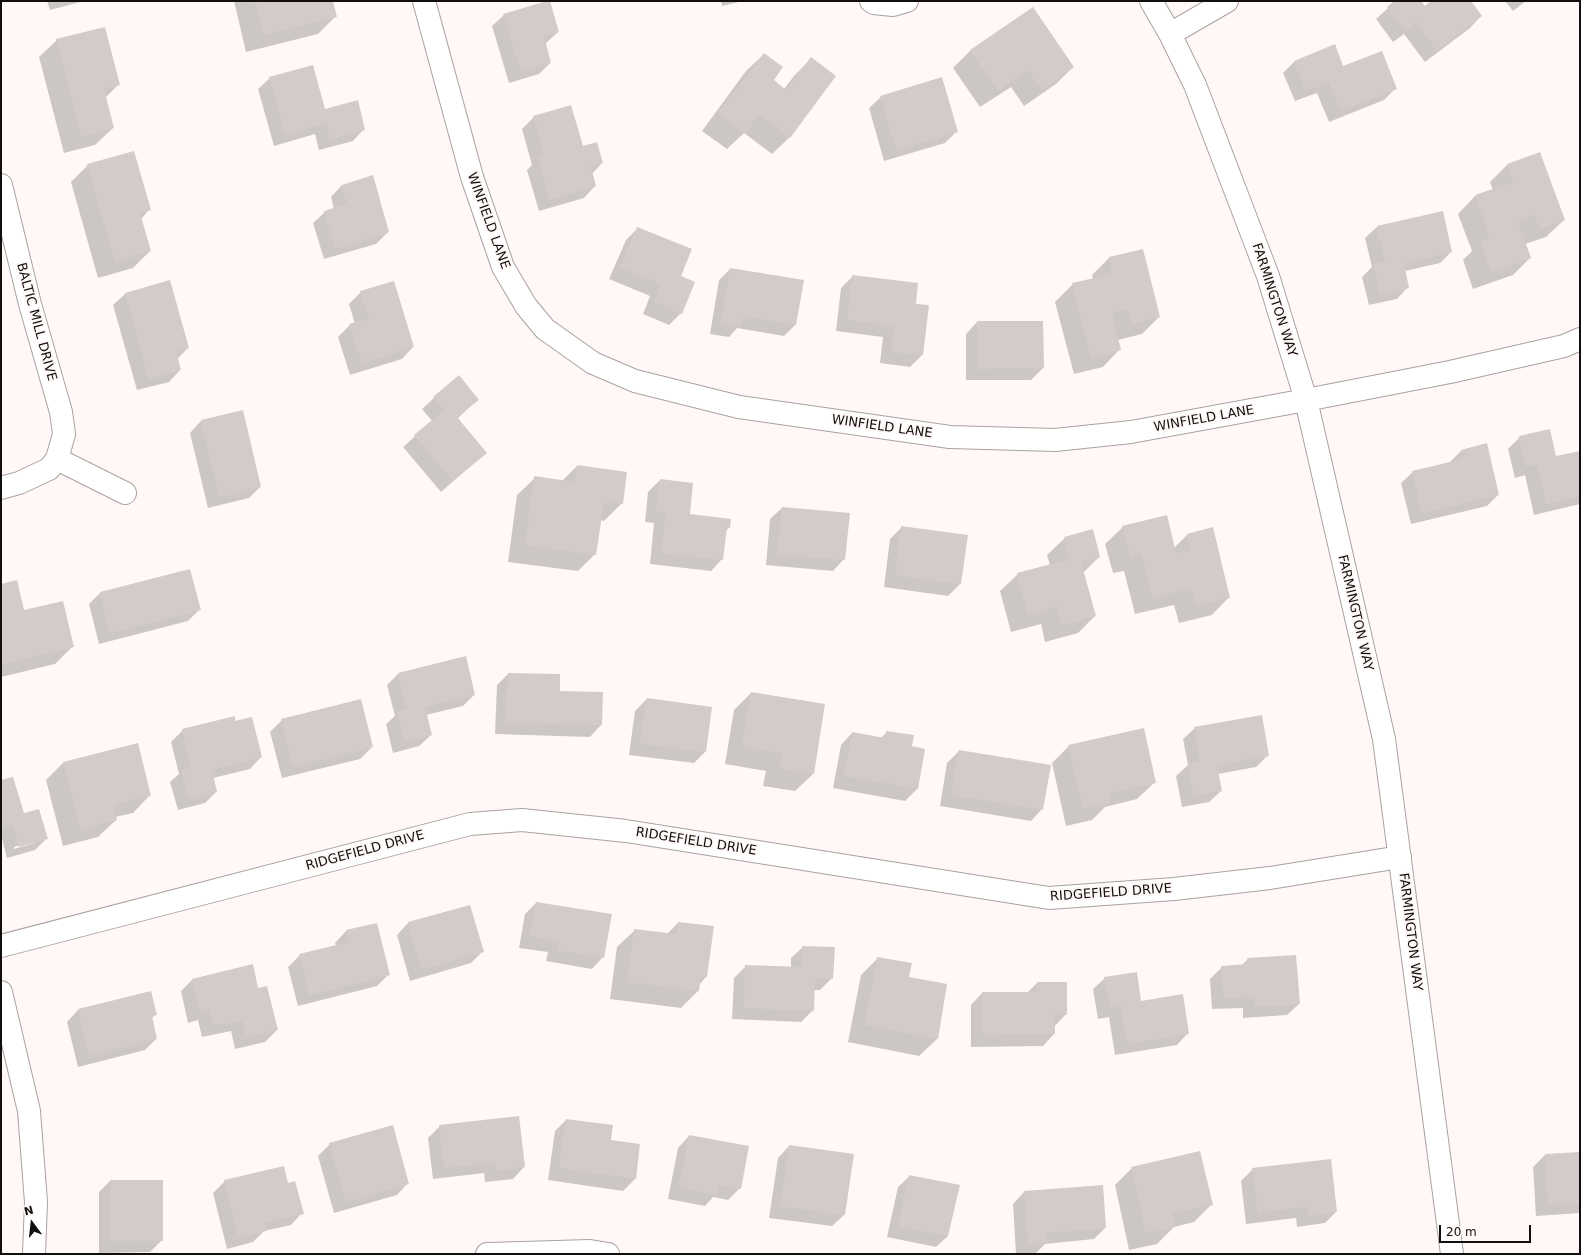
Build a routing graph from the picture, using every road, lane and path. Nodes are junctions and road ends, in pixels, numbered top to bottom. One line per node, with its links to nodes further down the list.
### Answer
1 (424, 1): 9 (street, WINFIELD LANE)
2 (871, 1): 3 (street)
3 (907, 1)
4 (1151, 1): 6 (street, FARMINGTON WAY)
5 (1227, 1): 6 (street)
6 (1170, 34): 9 (street, FARMINGTON WAY)
7 (1, 185): 10 (street, BALTIC MILL DRIVE)
8 (1580, 338): 9 (street, WINFIELD LANE)
9 (1306, 400): 13 (street, FARMINGTON WAY)
10 (57, 459): 11 (street); 12 (street)
11 (1, 488)
12 (125, 493)
13 (1400, 857): 14 (street, RIDGEFIELD DRIVE); 19 (street, FARMINGTON WAY)
14 (1, 946)
15 (1, 992): 16 (street)
16 (34, 1254)
17 (487, 1254): 18 (street)
18 (608, 1254)
19 (1452, 1254)

